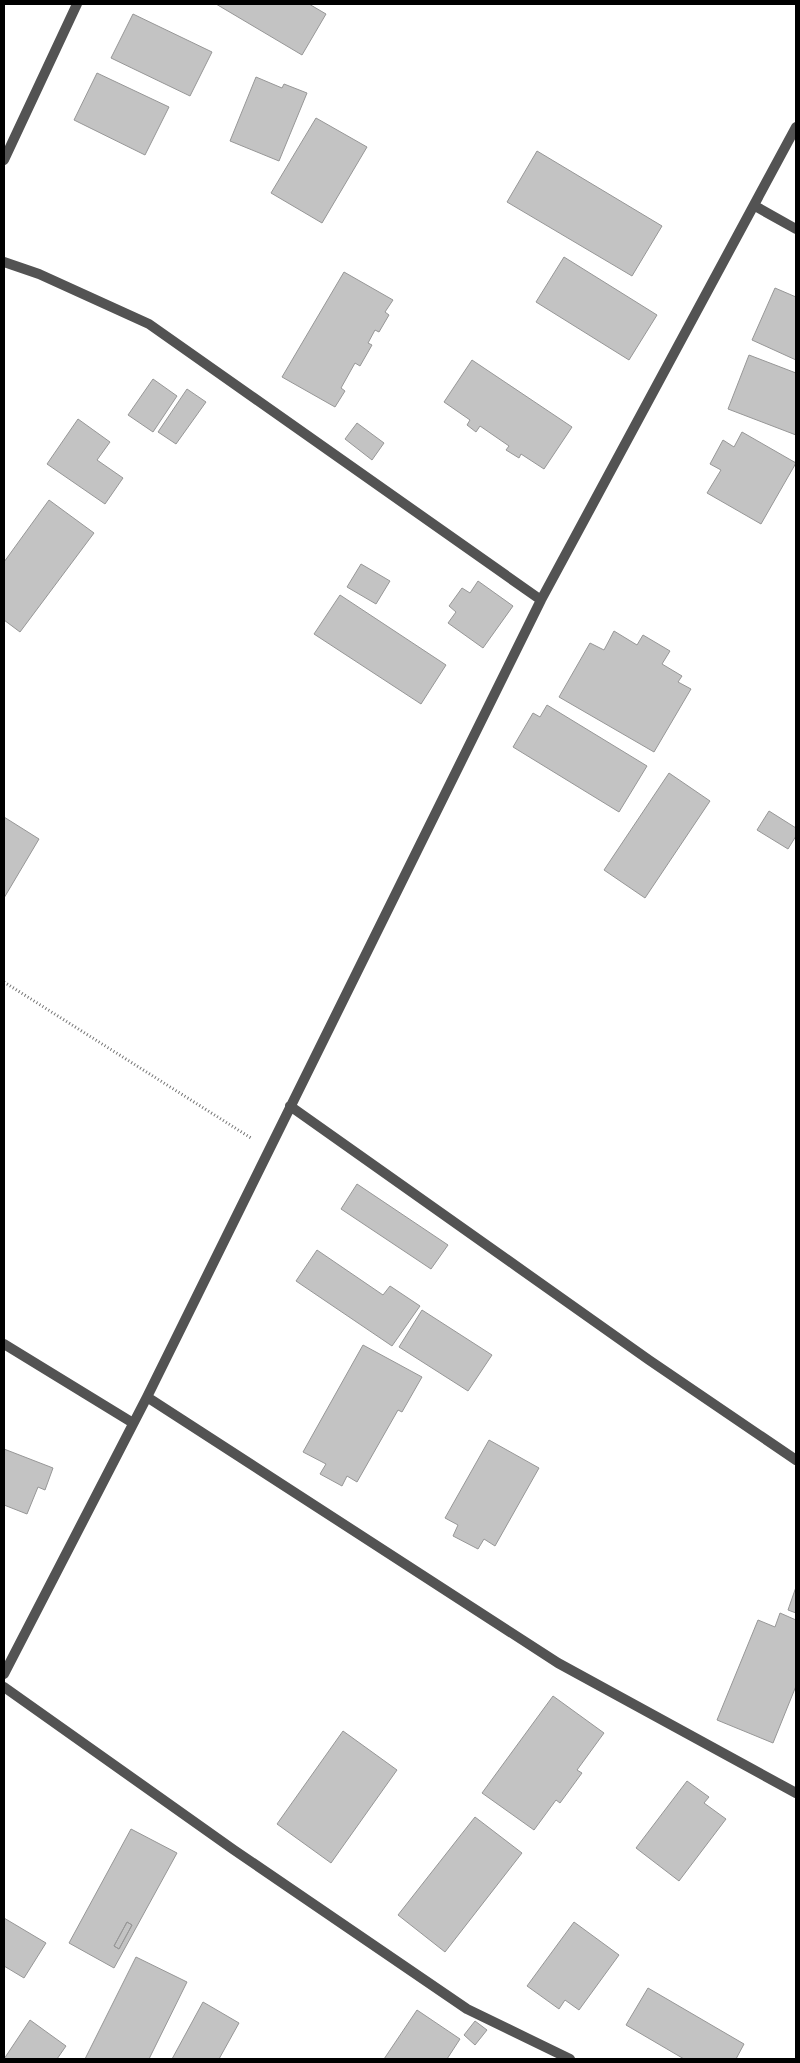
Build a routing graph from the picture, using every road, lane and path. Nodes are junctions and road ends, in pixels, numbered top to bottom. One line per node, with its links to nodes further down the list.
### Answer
1 (77, 4): 3 (street)
2 (796, 127): 4 (street)
3 (4, 160)
4 (755, 206): 5 (street); 7 (street)
5 (796, 229)
6 (4, 262): 7 (street)
7 (541, 600): 9 (street)
8 (4, 982): 10 (path)
9 (290, 1106): 10 (street); 14 (street)
10 (268, 1150): 12 (street)
11 (4, 1344): 13 (street)
12 (146, 1397): 13 (street); 17 (street)
13 (133, 1422): 15 (street)
14 (796, 1460)
15 (4, 1674)
16 (4, 1687): 18 (street)
17 (796, 1793)
18 (570, 2059)

